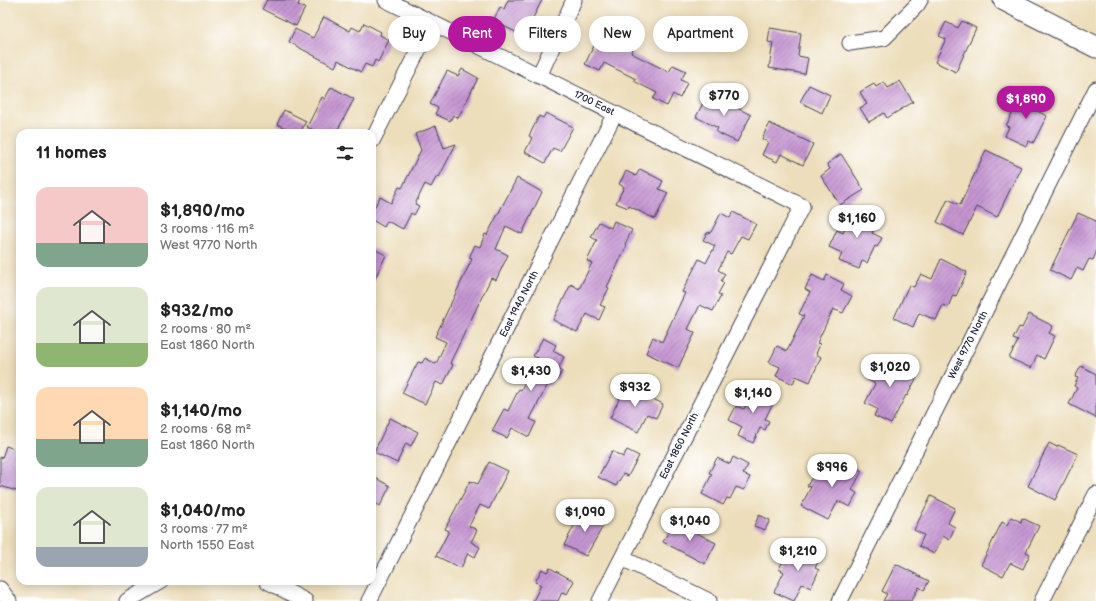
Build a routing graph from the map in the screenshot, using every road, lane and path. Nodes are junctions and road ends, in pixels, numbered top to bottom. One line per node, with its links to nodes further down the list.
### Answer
1 (386, 0): 5 (street, 1700 East)
2 (574, 0): 10 (street)
3 (920, 0): 7 (street)
4 (1004, 0): 8 (street)
5 (418, 16)
6 (440, 27): 10 (street, 1700 East)
7 (850, 43)
8 (1096, 47)
9 (417, 52): 13 (street)
10 (538, 76): 12 (street, 1700 East)
11 (1096, 89): 26 (street, West 9770 North)
12 (615, 113): 14 (street, 1700 East); 23 (street, East 1940 North)
13 (376, 133)
14 (802, 206): 16 (street, East 1860 North)
15 (1096, 494): 27 (street)
16 (622, 558): 24 (street, East 1860 North); 25 (street)
17 (154, 585): 21 (street)
18 (275, 585): 22 (street)
19 (0, 589): 20 (street)
20 (9, 601)
21 (127, 601)
22 (305, 601)
23 (369, 601)
24 (600, 601)
25 (709, 601)
26 (840, 601)
27 (1042, 601)

